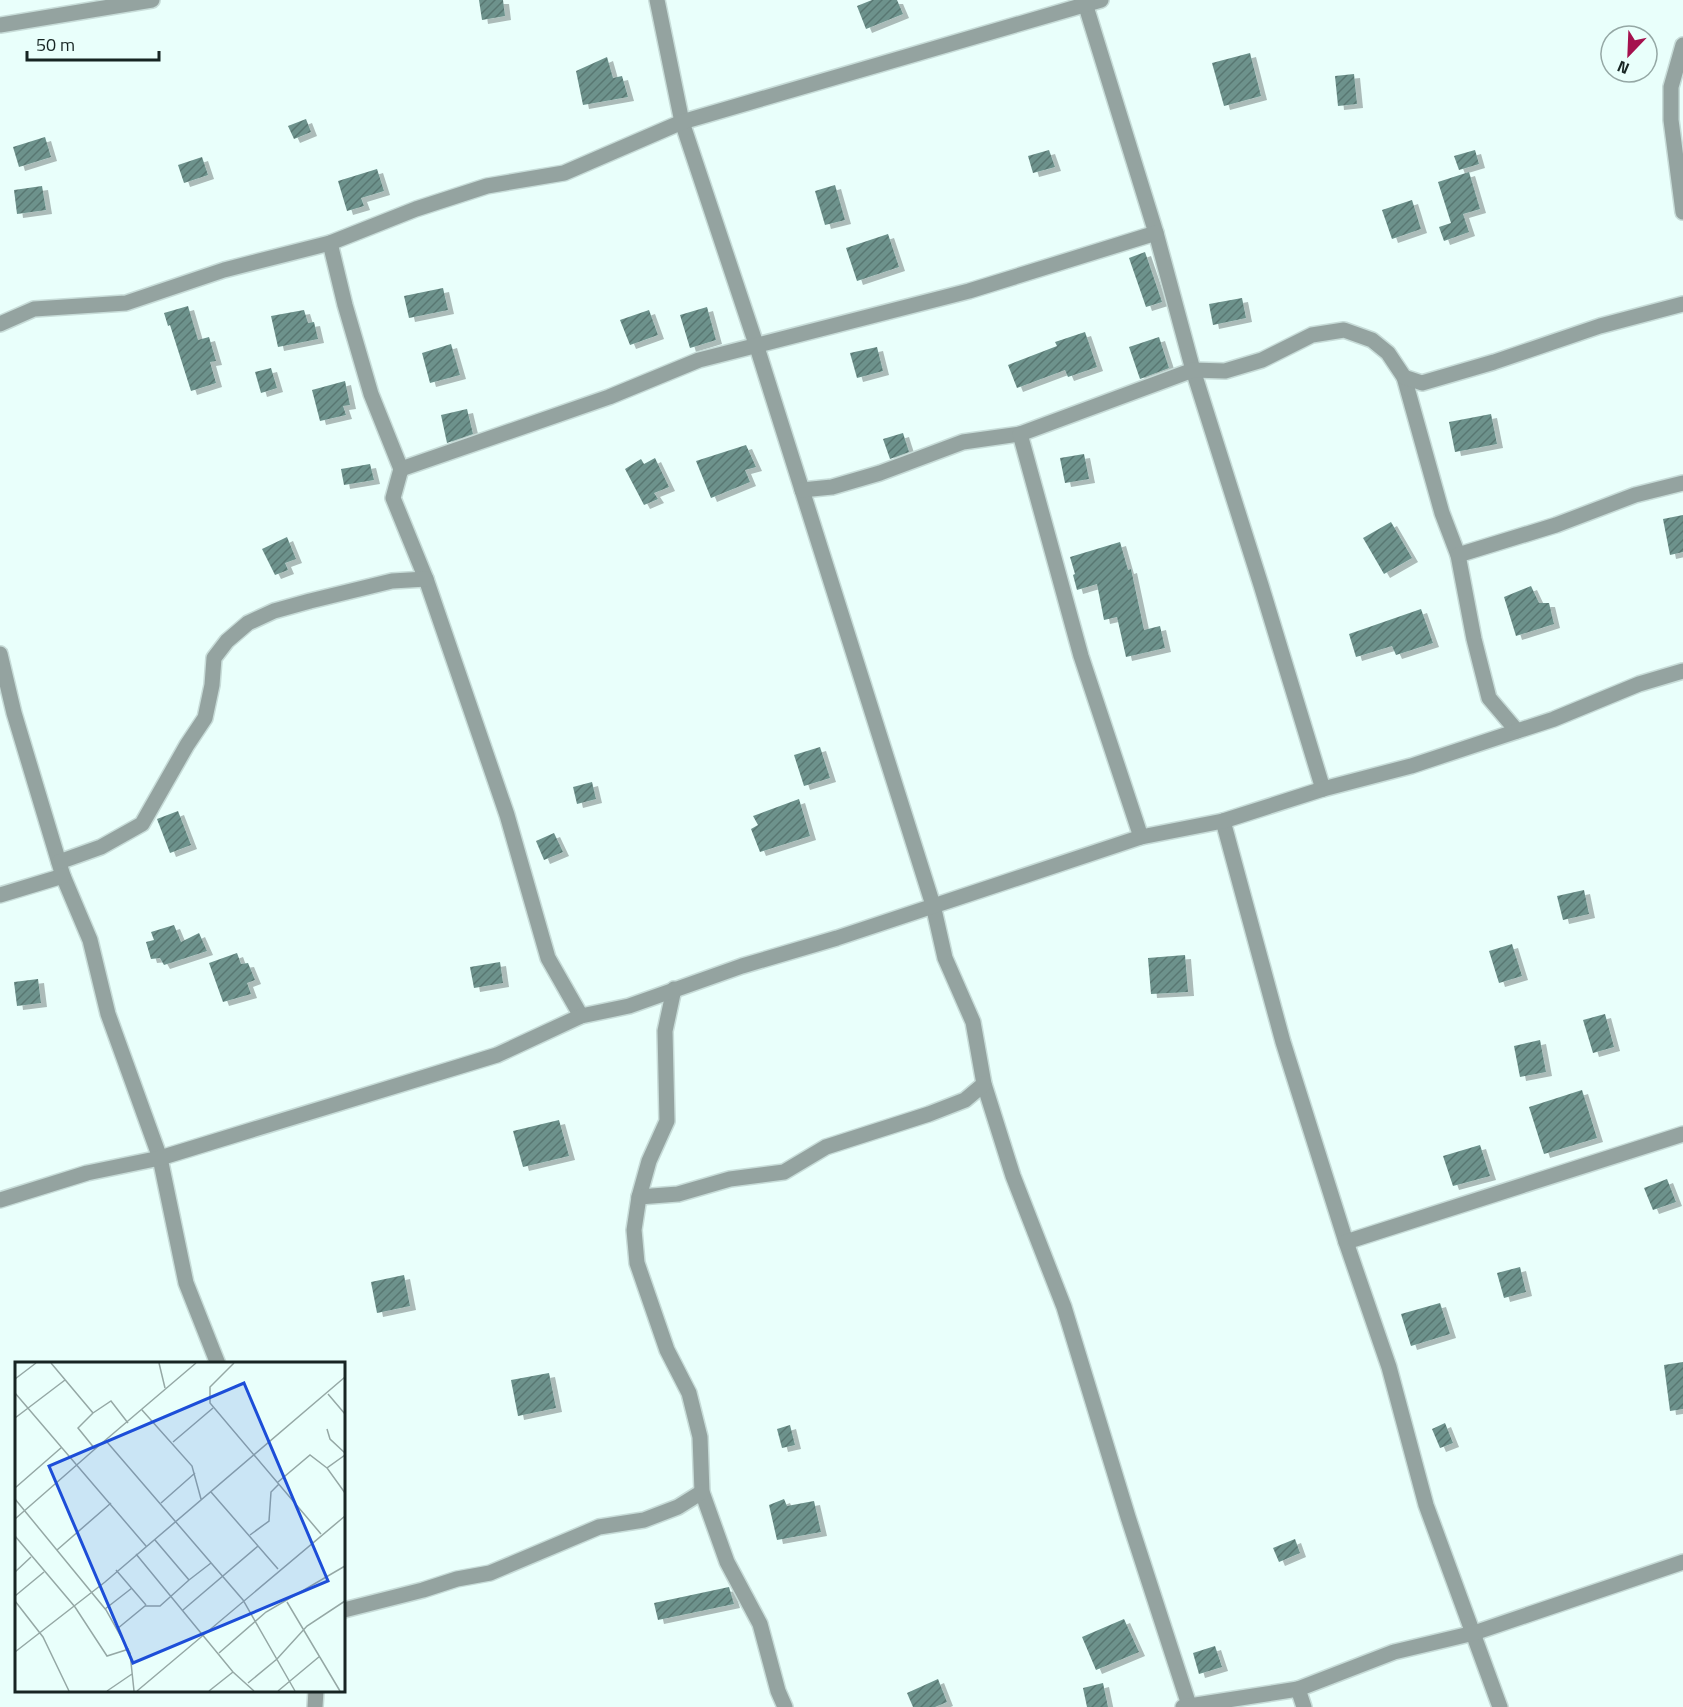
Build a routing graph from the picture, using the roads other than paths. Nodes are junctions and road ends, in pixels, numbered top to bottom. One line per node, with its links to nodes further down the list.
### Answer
1 (152, 0): 5 (street)
2 (657, 0): 8 (street)
3 (1101, 0): 4 (street)
4 (1085, 3): 8 (street); 10 (street)
5 (0, 25)
6 (1683, 45): 7 (street)
7 (1677, 120): 9 (street)
8 (682, 122): 11 (street); 14 (street)
9 (1683, 212)
10 (1156, 233): 14 (street); 15 (street)
11 (330, 243): 13 (street); 18 (street)
12 (1683, 304): 16 (street)
13 (0, 324)
14 (756, 344): 18 (street); 20 (street)
15 (1193, 370): 16 (street); 17 (street); 26 (street)
16 (1404, 377): 21 (street)
17 (1020, 434): 20 (street); 28 (street)
18 (401, 469): 22 (street)
19 (1683, 483): 21 (street)
20 (802, 490): 31 (street)
21 (1458, 555): 25 (street)
22 (426, 579): 29 (street); 33 (street)
23 (0, 654): 29 (street)
24 (1683, 671): 25 (street)
25 (1517, 731): 26 (street)
26 (1323, 789): 27 (street)
27 (1223, 821): 28 (street); 39 (street)
28 (1141, 837): 31 (street)
29 (61, 869): 30 (street); 36 (street)
30 (0, 895)
31 (933, 905): 32 (street); 34 (street)
32 (674, 989): 33 (street); 37 (street)
33 (581, 1016): 36 (street)
34 (984, 1084): 37 (street); 47 (street)
35 (1683, 1134): 39 (street)
36 (160, 1158): 38 (street); 40 (street)
37 (639, 1197): 41 (street)
38 (0, 1200)
39 (1346, 1242): 44 (street)
40 (217, 1362)
41 (702, 1492): 43 (street); 49 (street)
42 (1683, 1562): 44 (street)
43 (345, 1610)
44 (1474, 1633): 45 (street); 51 (street)
45 (1298, 1689): 47 (street); 50 (street)
46 (316, 1692): 48 (street)
47 (1186, 1706)
48 (315, 1707)
49 (784, 1707)
50 (1304, 1707)
51 (1500, 1707)

